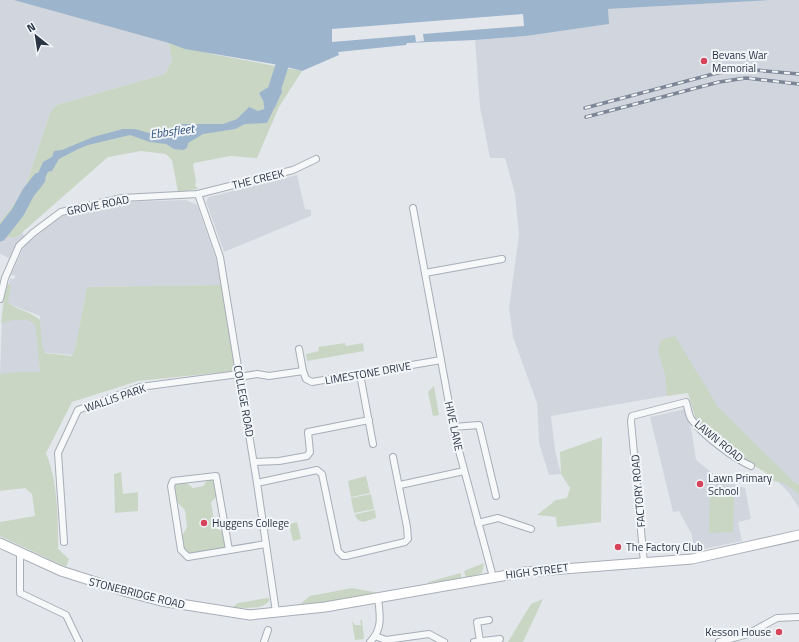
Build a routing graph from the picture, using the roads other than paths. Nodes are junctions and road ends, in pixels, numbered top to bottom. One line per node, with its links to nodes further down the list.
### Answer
1 (316, 160): 2 (street, THE CREEK)
2 (198, 194): 6 (street, GROVE ROAD); 11 (street, COLLEGE ROAD)
3 (412, 208): 5 (street, HIVE LANE)
4 (502, 259): 5 (street)
5 (425, 273): 8 (street, HIVE LANE)
6 (0, 299)
7 (299, 349): 9 (street)
8 (440, 360): 10 (street, LIMESTONE DRIVE); 14 (street, HIVE LANE)
9 (303, 371): 10 (street, LIMESTONE DRIVE); 11 (street, WALLIS PARK)
10 (360, 374): 12 (street)
11 (239, 375): 17 (street, COLLEGE ROAD); 26 (street, WALLIS PARK)
12 (369, 420): 15 (street); 17 (street)
13 (631, 420): 18 (street, LAWN ROAD); 31 (street, FACTORY ROAD)
14 (453, 427): 19 (street, HIVE LANE); 22 (street)
15 (373, 444)
16 (393, 457): 21 (street)
17 (254, 462): 20 (street, COLLEGE ROAD)
18 (751, 466)
19 (464, 471): 21 (street); 23 (street, HIVE LANE)
20 (257, 483): 21 (street); 28 (street, COLLEGE ROAD)
21 (400, 486)
22 (496, 496)
23 (478, 523): 24 (street); 32 (street, HIVE LANE)
24 (531, 529)
25 (799, 535): 31 (main road, HIGH STREET)
26 (64, 542)
27 (1, 544): 30 (main road, STONEBRIDGE ROAD)
28 (266, 544): 29 (street); 34 (street, COLLEGE ROAD)
29 (229, 550): 29 (street)
30 (20, 554): 34 (main road, STONEBRIDGE ROAD); 41 (street)
31 (644, 563): 32 (main road, HIGH STREET)
32 (493, 577): 33 (main road, HIGH STREET)
33 (378, 598): 34 (main road, HIGH STREET); 38 (street)
34 (276, 612)
35 (799, 617): 45 (street)
36 (489, 620): 44 (street)
37 (268, 630): 42 (street)
38 (376, 636): 40 (street); 43 (street)
39 (500, 639): 44 (street)
40 (441, 641)
41 (79, 642)
42 (264, 642)
43 (370, 642)
44 (477, 642)
45 (719, 642)

